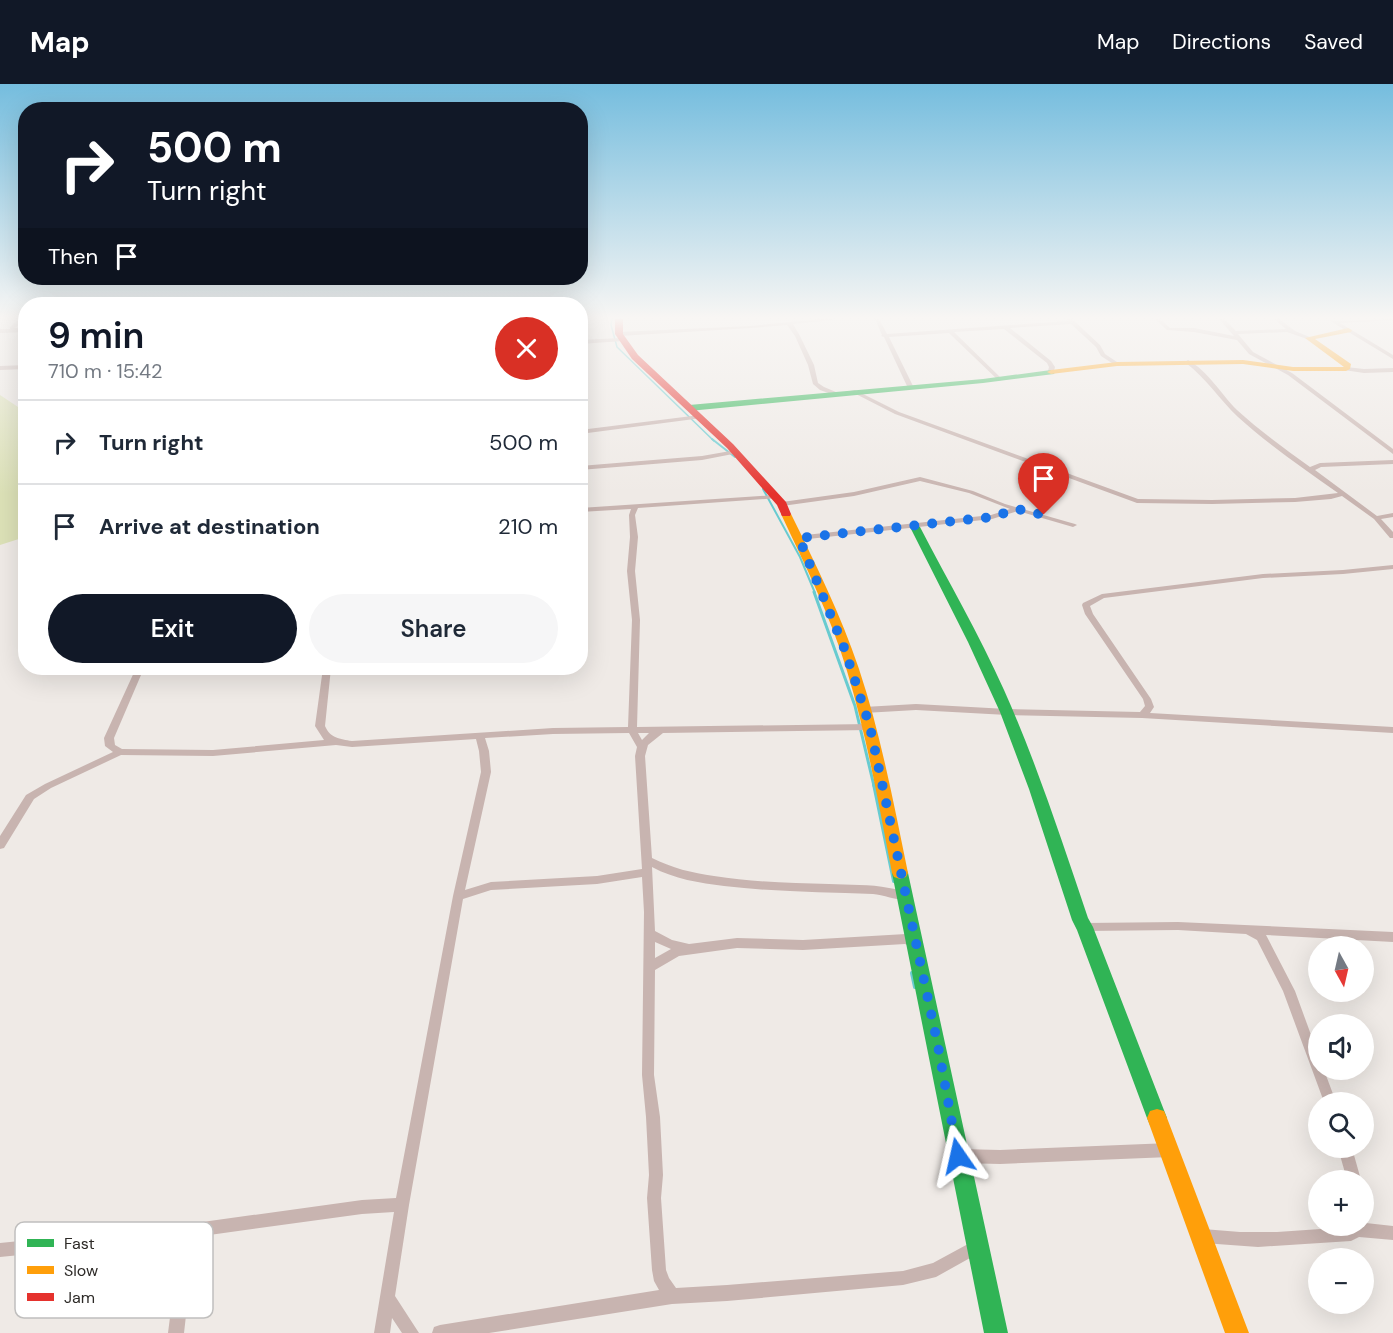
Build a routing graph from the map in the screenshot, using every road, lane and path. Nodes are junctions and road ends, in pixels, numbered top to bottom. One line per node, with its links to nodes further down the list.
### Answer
1 (656, 377): 11 (street)
2 (814, 377): 10 (street)
3 (905, 377): 8 (street)
4 (1010, 377): 7 (street)
5 (1207, 377): 18 (street)
6 (1300, 377): 15 (street)
7 (999, 379): 8 (street)
8 (910, 386): 9 (street)
9 (853, 391): 10 (street); 20 (street)
10 (834, 393): 11 (street)
11 (689, 408): 12 (street)
12 (700, 417): 13 (street); 14 (street)
13 (588, 430)
14 (736, 452): 17 (street); 21 (street)
15 (1393, 452)
16 (1393, 462): 18 (street)
17 (588, 467)
18 (1310, 470): 19 (street)
19 (1343, 494): 20 (street); 22 (street)
20 (1334, 497): 22 (street)
21 (779, 501): 23 (street); 24 (street); 31 (street)
22 (1354, 502): 27 (street)
23 (635, 507): 25 (street); 41 (street)
24 (1017, 509): 28 (street); 29 (street)
25 (588, 510)
26 (1393, 515): 27 (street)
27 (1376, 518): 30 (street)
28 (1073, 525)
29 (915, 527): 31 (street); 36 (street)
30 (1393, 536)
31 (799, 538): 35 (street)
32 (1393, 567): 37 (street)
33 (137, 675): 45 (street)
34 (326, 675): 43 (street)
35 (864, 710): 36 (street); 38 (street)
36 (1007, 712): 37 (street); 50 (street)
37 (1142, 715): 40 (street)
38 (870, 727): 39 (street); 49 (street)
39 (660, 730): 41 (street); 44 (street)
40 (1393, 730)
41 (632, 731): 42 (street); 44 (street)
42 (479, 735): 43 (street); 48 (street)
43 (334, 742): 45 (street)
44 (641, 746): 47 (street)
45 (120, 752): 46 (street)
46 (0, 845)
47 (648, 866): 48 (street); 49 (street); 52 (street)
48 (458, 896): 60 (street)
49 (904, 897): 54 (street)
50 (1084, 927): 51 (street); 58 (street)
51 (1247, 929): 53 (street); 57 (street)
52 (650, 933): 55 (street); 56 (street)
53 (1393, 937)
54 (916, 944): 55 (street); 59 (street)
55 (688, 949): 56 (street)
56 (650, 967): 69 (street)
57 (1326, 1092)
58 (1170, 1150): 59 (street); 64 (street)
59 (958, 1156): 68 (street)
60 (402, 1205): 61 (street); 70 (street)
61 (213, 1228)
62 (1374, 1230): 63 (street)
63 (1393, 1233)
64 (1203, 1236): 65 (street); 77 (street)
65 (1314, 1236)
66 (15, 1248): 67 (street)
67 (0, 1250)
68 (979, 1251): 69 (street); 76 (street)
69 (672, 1296): 75 (street)
70 (388, 1299): 73 (street); 74 (street)
71 (178, 1318): 72 (street)
72 (176, 1333)
73 (382, 1333)
74 (411, 1333)
75 (440, 1333)
76 (996, 1333)
77 (1237, 1333)

